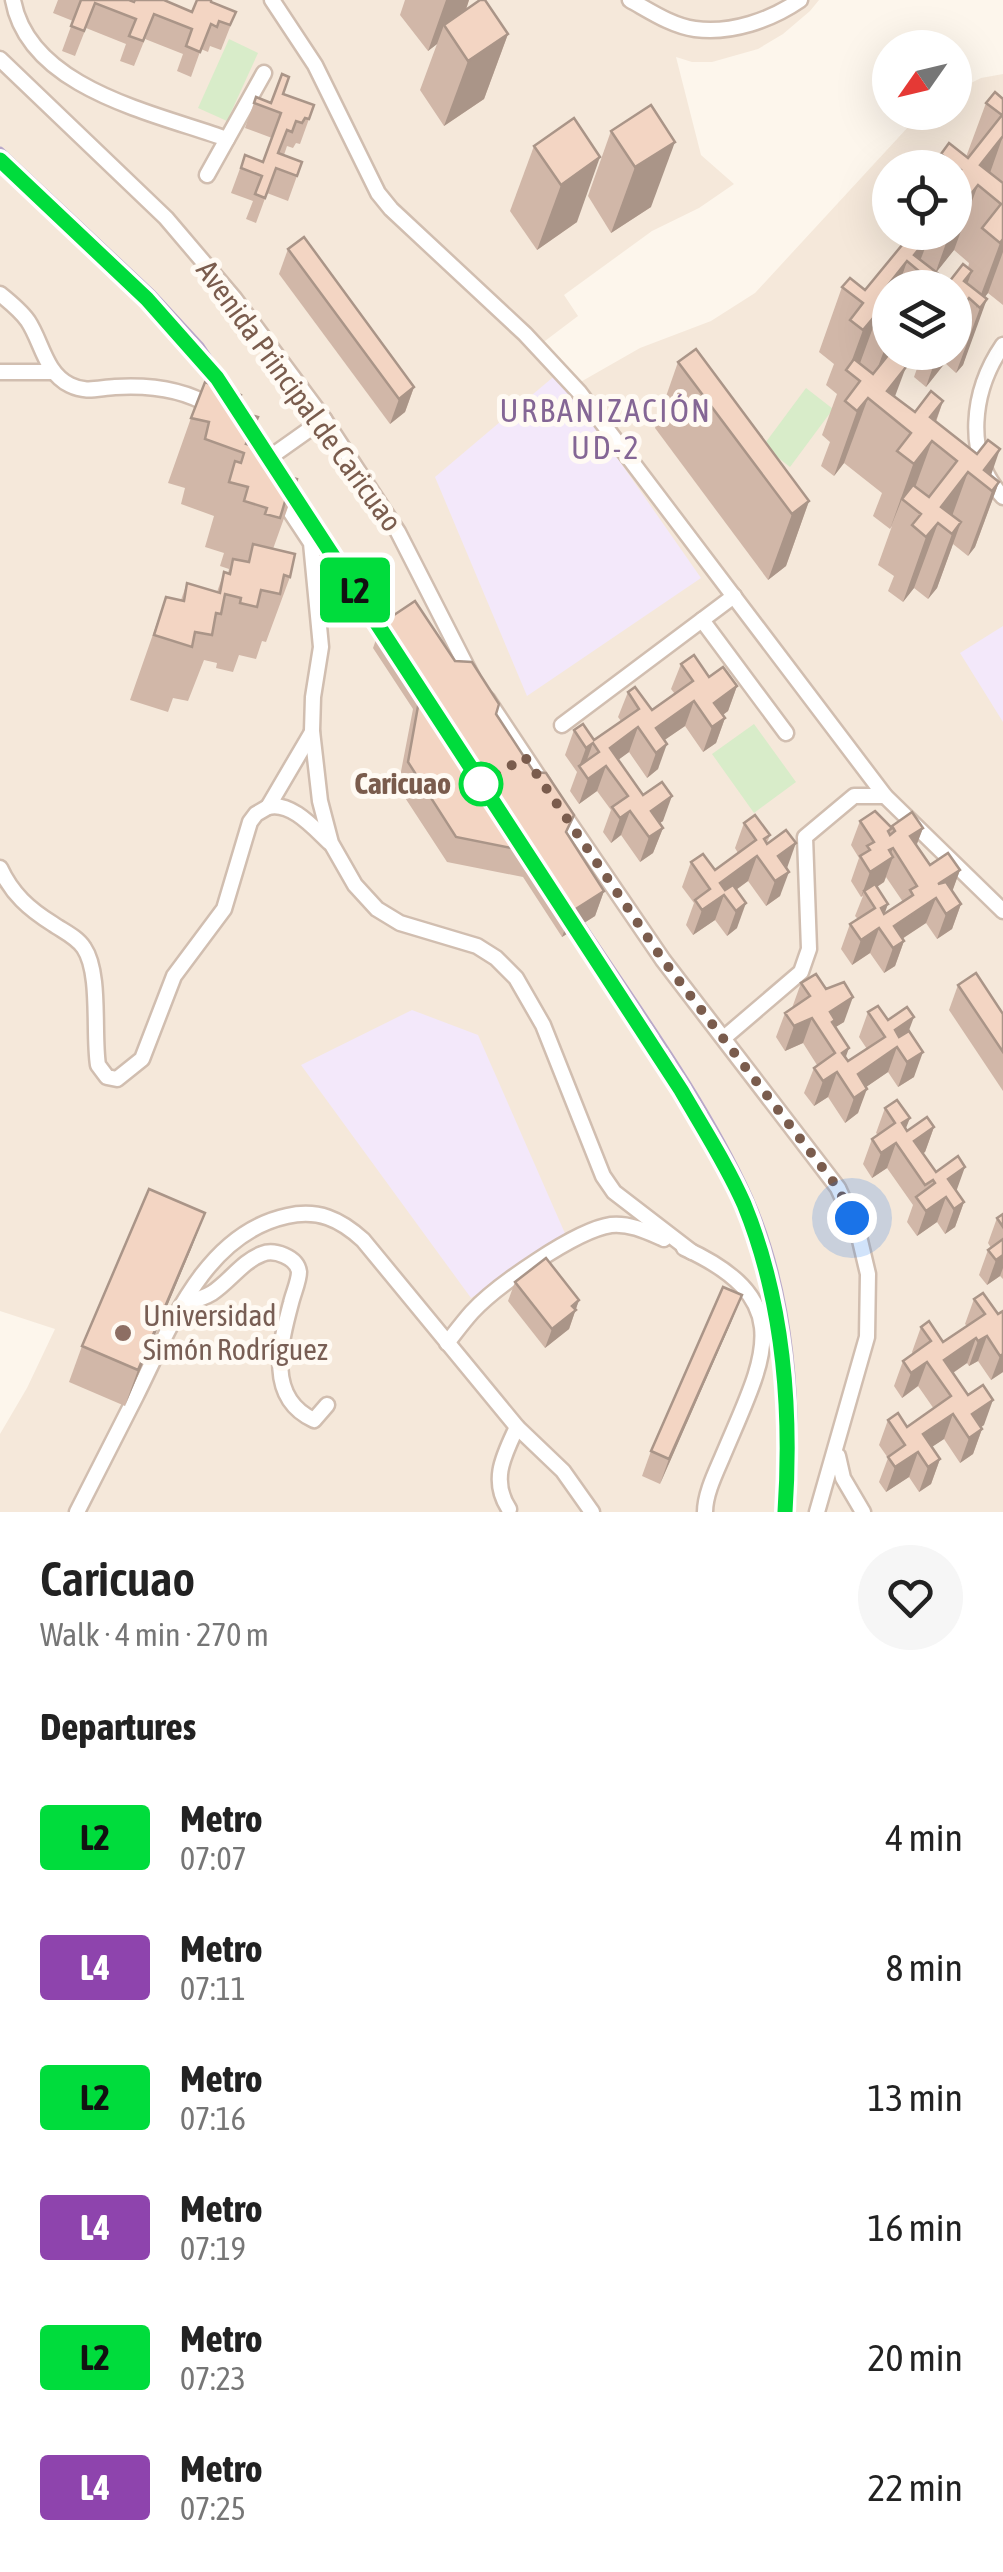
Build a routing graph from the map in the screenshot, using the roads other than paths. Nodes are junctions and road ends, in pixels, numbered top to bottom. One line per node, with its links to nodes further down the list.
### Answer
1 (13, 0): 7 (street)
2 (272, 0): 18 (street)
3 (630, 0): 4 (street)
4 (800, 0)
5 (0, 58): 13 (street, Avenida Principal de Caricuao)
6 (264, 74): 7 (street)
7 (228, 139): 8 (street)
8 (208, 175)
9 (0, 294): 12 (street)
10 (1003, 346): 17 (street)
11 (0, 372): 12 (street)
12 (53, 372): 14 (street)
13 (324, 419): 16 (street); 28 (street, Avenida Principal de Caricuao)
14 (224, 422)
15 (248, 450): 16 (street)
16 (259, 464): 21 (street)
17 (1003, 497)
18 (734, 596): 19 (street); 23 (street)
19 (702, 620): 20 (street); 22 (street)
20 (562, 725)
21 (312, 731): 24 (street); 25 (street)
22 (786, 734)
23 (885, 796): 27 (street); 28 (street)
24 (268, 807): 25 (street); 26 (street)
25 (331, 843): 29 (street)
26 (0, 868)
27 (1003, 911)
28 (725, 1037): 34 (street, Avenida Principal de Caricuao)
29 (692, 1252): 31 (street); 38 (street)
30 (182, 1304): 31 (street); 32 (street); 36 (street)
31 (447, 1344): 33 (street)
32 (328, 1405)
33 (517, 1427): 35 (street); 37 (street)
34 (837, 1450): 39 (street, Avenida Principal de Caricuao); 40 (street)
35 (509, 1509)
36 (78, 1512)
37 (592, 1512)
38 (704, 1512)
39 (818, 1512)
40 (863, 1512)

